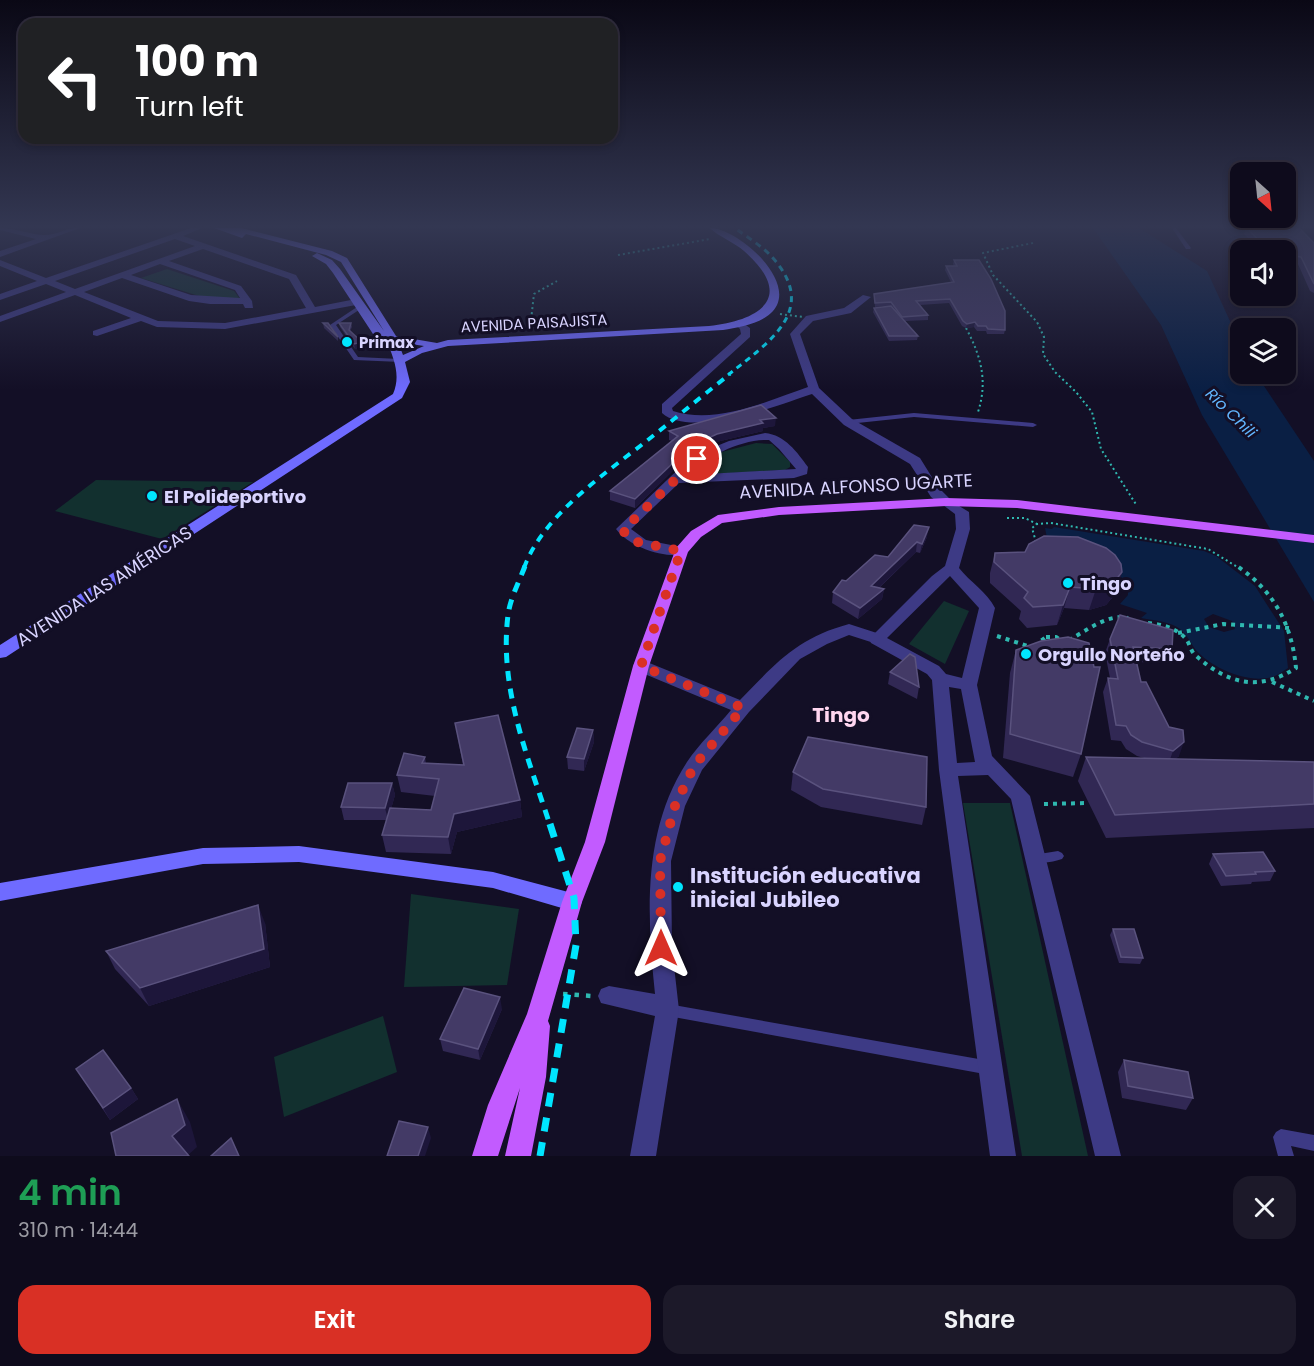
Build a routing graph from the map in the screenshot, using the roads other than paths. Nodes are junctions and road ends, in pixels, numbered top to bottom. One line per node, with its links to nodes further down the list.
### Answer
1 (45, 282): 9 (street); 10 (street)
2 (108, 282): 9 (street)
3 (142, 282): 12 (street)
4 (220, 282): 12 (street)
5 (296, 282): 14 (street)
6 (344, 282): 13 (main road, AVENIDA LAS AMÉRICAS)
7 (358, 282): 20 (main road, AVENIDA LAS AMÉRICAS)
8 (771, 282): 18 (main road, AVENIDA PAISAJISTA)
9 (75, 293): 15 (street); 16 (street)
10 (0, 297)
11 (866, 297): 23 (street)
12 (247, 301): 17 (street)
13 (358, 304): 14 (street); 20 (main road, AVENIDA LAS AMÉRICAS); 22 (lane)
14 (312, 310): 17 (street)
15 (140, 318): 17 (street); 19 (street)
16 (0, 319)
17 (255, 321)
18 (740, 324): 21 (main road, AVENIDA PAISAJISTA); 23 (street)
19 (97, 333)
20 (389, 338): 21 (main road, AVENIDA PAISAJISTA); 22 (main road, AVENIDA LAS AMÉRICAS)
21 (438, 345): 22 (main road, AVENIDA PAISAJISTA)
22 (399, 361): 32 (main road, AVENIDA LAS AMÉRICAS)
23 (814, 389): 24 (street)
24 (848, 422): 25 (lane); 27 (street)
25 (1033, 425)
26 (677, 479): 26 (street); 29 (street)
27 (946, 502): 28 (main road, AVENIDA ALFONSO UGARTE); 29 (main road, AVENIDA ALFONSO UGARTE); 30 (street)
28 (1314, 539)
29 (681, 551): 33 (main road, AVENIDA ALFONSO UGARTE)
30 (952, 568): 31 (street); 35 (street)
31 (877, 639): 34 (street); 36 (street)
32 (0, 653)
33 (641, 666): 36 (street); 42 (main road, AVENIDA ALFONSO UGARTE)
34 (940, 679): 35 (street); 38 (street)
35 (969, 685): 37 (street)
36 (743, 708): 44 (street)
37 (992, 768): 38 (street); 40 (street)
38 (948, 770): 46 (street)
39 (1058, 856): 40 (lane)
40 (1036, 858): 52 (street)
41 (0, 892): 42 (main road)
42 (572, 902): 45 (main road, AVENIDA ALFONSO UGARTE)
43 (609, 996): 44 (street)
44 (668, 1010): 46 (lane); 50 (street)
45 (539, 1014): 48 (main road, AVENIDA ALFONSO UGARTE); 49 (main road, AVENIDA ALFONSO UGARTE)
46 (991, 1068): 51 (street)
47 (1314, 1143): 53 (lane)
48 (485, 1156)
49 (518, 1156)
50 (643, 1156)
51 (1003, 1156)
52 (1108, 1156)
53 (1286, 1156)

